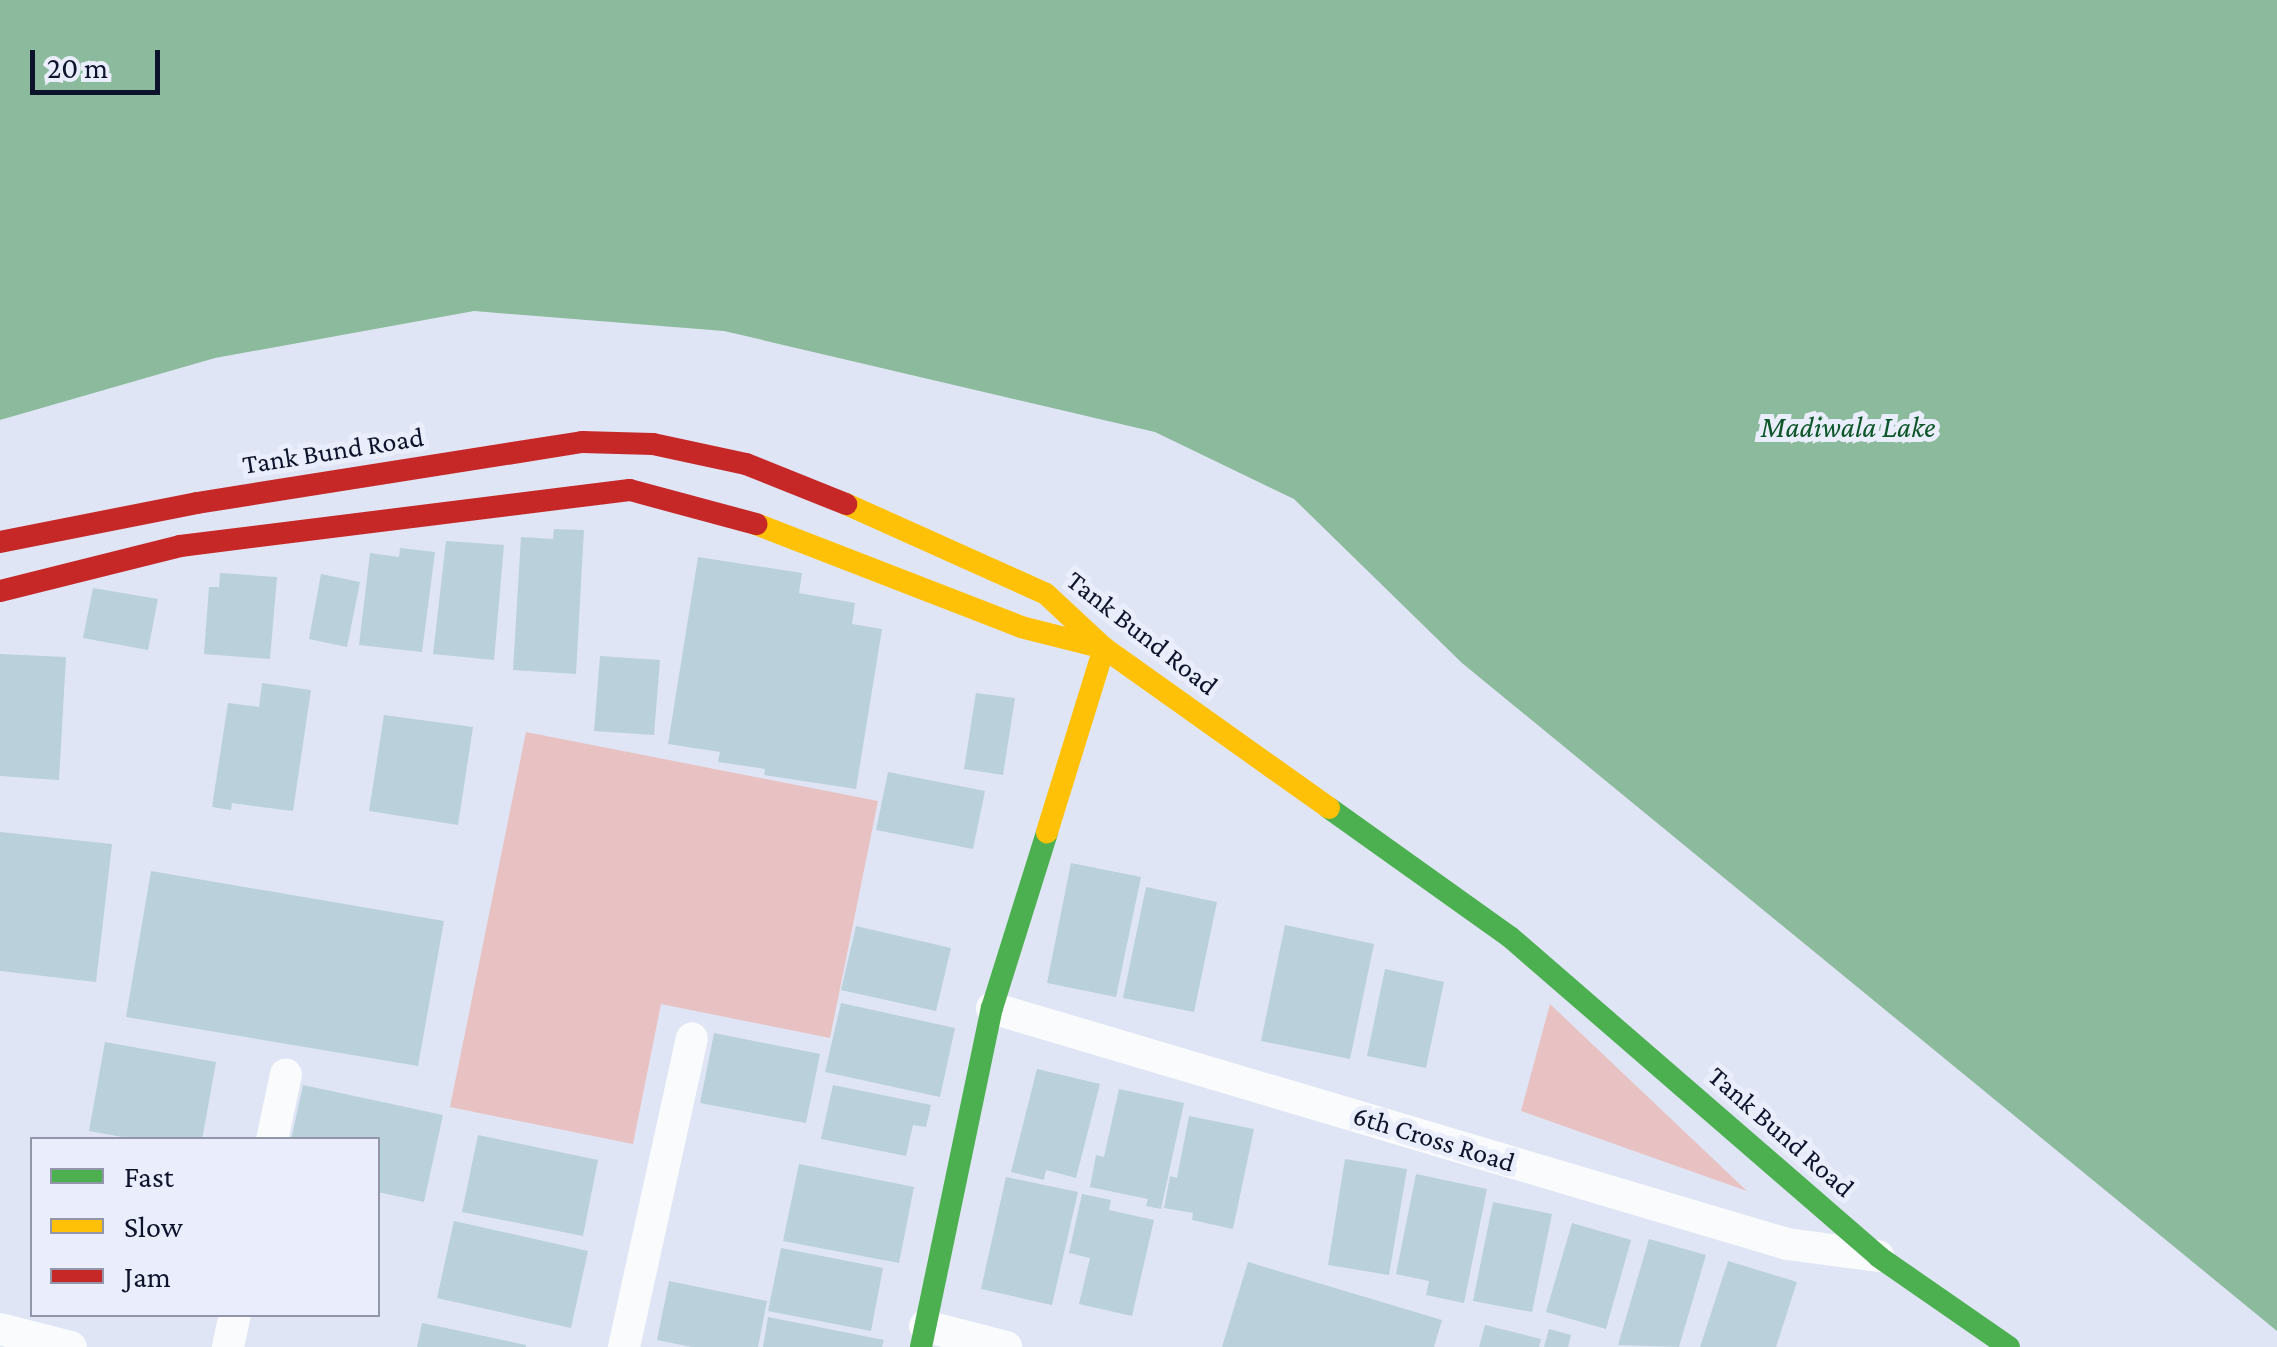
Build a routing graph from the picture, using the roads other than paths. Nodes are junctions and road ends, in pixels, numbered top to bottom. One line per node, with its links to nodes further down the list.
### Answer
1 (0, 542): 3 (main road, Tank Bund Road)
2 (0, 591): 3 (main road)
3 (1104, 648): 4 (main road); 8 (main road, Tank Bund Road)
4 (992, 1008): 8 (street, 6th Cross Road); 11 (main road)
5 (692, 1038): 14 (street)
6 (286, 1074): 7 (street)
7 (273, 1137)
8 (1880, 1256): 16 (main road, Tank Bund Road)
9 (234, 1317): 13 (street)
10 (0, 1329): 12 (street)
11 (923, 1336): 15 (street)
12 (71, 1347)
13 (228, 1347)
14 (624, 1347)
15 (1006, 1347)
16 (2008, 1347)

